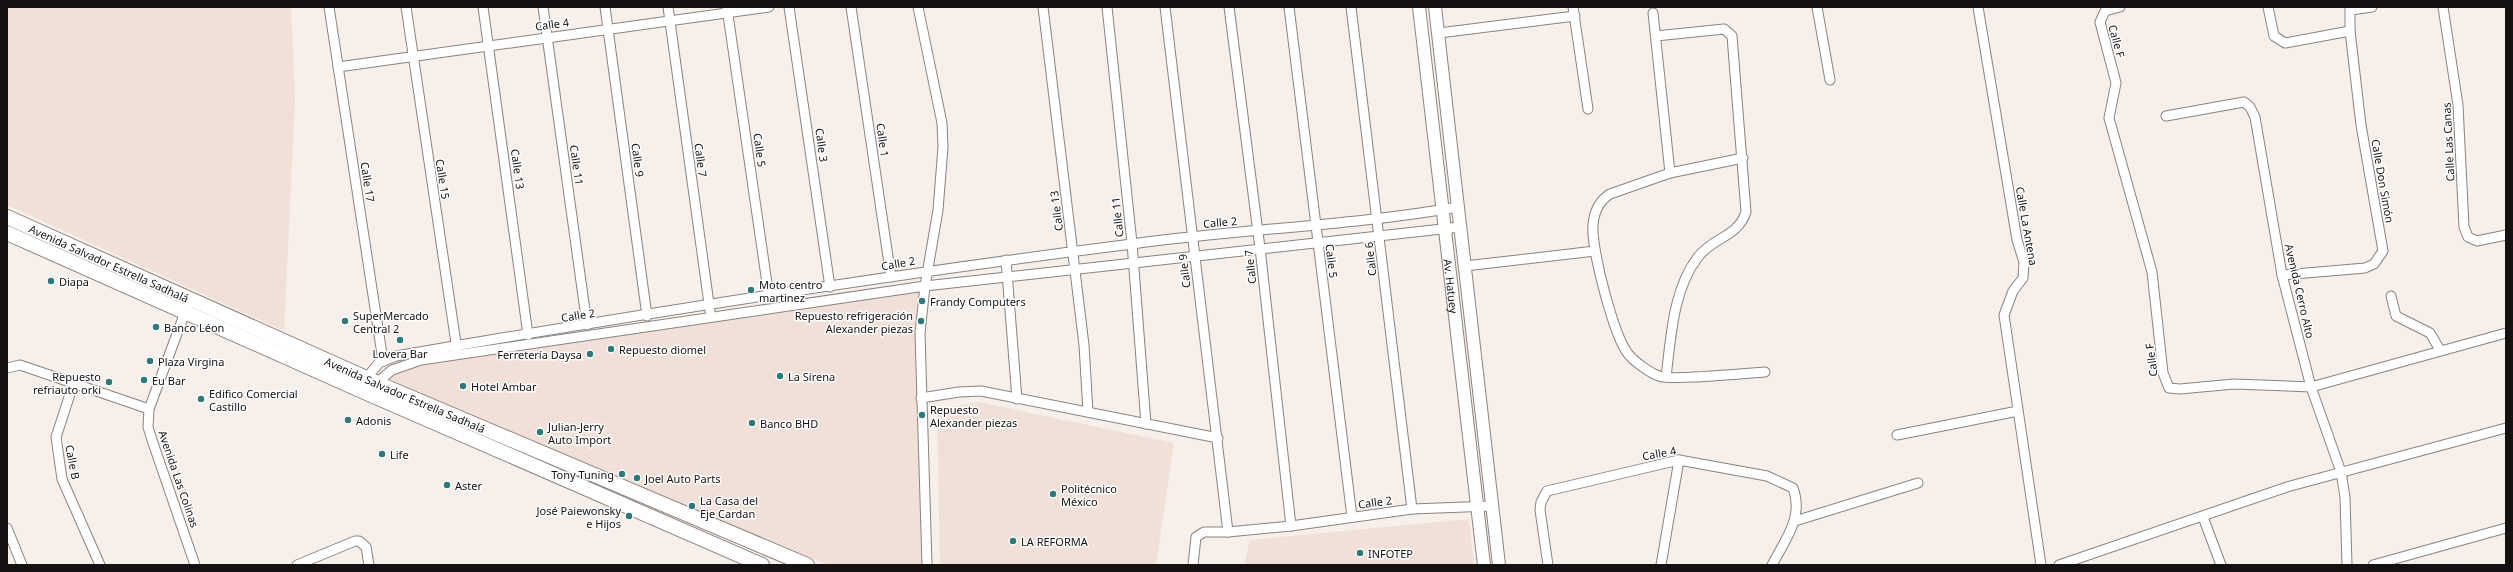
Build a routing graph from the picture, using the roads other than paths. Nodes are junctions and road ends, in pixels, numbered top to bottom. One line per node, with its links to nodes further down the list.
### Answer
1 (329, 7): 37 (street, Calle 17)
2 (406, 7): 36 (street, Calle 15)
3 (483, 7): 35 (street, Calle 13)
4 (543, 7): 34 (street, Calle 11)
5 (604, 7): 30 (street, Calle 9)
6 (668, 7): 29 (street, Calle 7)
7 (769, 7): 26 (street, Calle 4)
8 (789, 7): 72 (street, Calle 3)
9 (851, 7): 68 (street, Calle 1)
10 (918, 7): 65 (street)
11 (1043, 7): 60 (street, Calle 13)
12 (1107, 7): 57 (street, Calle 11)
13 (1165, 7): 53 (street, Calle 9)
14 (1229, 7): 50 (street, Calle 7)
15 (1289, 7): 47 (street, Calle 5)
16 (1351, 7): 46 (street, Calle 6)
17 (1419, 7): 44 (main road, Av. Hatuey)
18 (1435, 7): 32 (main road, Av. Hatuey)
19 (1817, 7): 38 (street)
20 (1978, 7): 97 (street, Calle La Antena)
21 (2120, 7): 92 (street, Calle F)
22 (2268, 7): 31 (street)
23 (2372, 7): 25 (street)
24 (2443, 7): 54 (street, Calle Las Canas)
25 (2350, 8): 31 (street, Calle Don Simón)
26 (728, 10): 29 (street, Calle 4); 74 (street, Calle 5)
27 (1574, 12): 32 (street); 39 (street)
28 (1653, 13): 33 (street)
29 (670, 19): 30 (street, Calle 4); 77 (street, Calle 7)
30 (608, 28): 34 (street, Calle 4); 79 (street, Calle 9)
31 (2350, 31): 67 (street, Calle Don Simón)
32 (1439, 33): 43 (main road, Av. Hatuey)
33 (1656, 36): 41 (street); 42 (street)
34 (547, 37): 35 (street, Calle 4); 81 (street, Calle 11)
35 (489, 45): 36 (street, Calle 4); 83 (street, Calle 13)
36 (413, 56): 37 (street, Calle 4); 84 (street, Calle 15)
37 (338, 67): 86 (street, Calle 17)
38 (1830, 80)
39 (1588, 109)
40 (2166, 116): 67 (street, Avenida Cerro Alto)
41 (1743, 158): 42 (street); 89 (street)
42 (1670, 173): 59 (street)
43 (1458, 207): 44 (street, Calle 2); 48 (main road, Av. Hatuey)
44 (1442, 210): 46 (street, Calle 2); 49 (main road, Av. Hatuey)
45 (7, 217): 76 (highway, Avenida Salvador Estrella Sadhalá)
46 (1377, 217): 47 (street, Calle 2); 52 (street, Calle 6)
47 (1316, 225): 50 (street, Calle 2); 56 (street, Calle 5)
48 (1460, 227): 49 (street, Calle 2); 64 (main road, Av. Hatuey)
49 (1445, 229): 52 (street, Calle 2); 105 (main road, Av. Hatuey)
50 (1258, 230): 53 (street, Calle 2); 58 (street, Calle 7)
51 (7, 232): 78 (highway, Avenida Salvador Estrella Sadhalá)
52 (1379, 235): 56 (street, Calle 2); 107 (street, Calle 6)
53 (1193, 236): 57 (street, Calle 2); 61 (street, Calle 9)
54 (2506, 236)
55 (7, 242): 78 (highway)
56 (1318, 242): 58 (street, Calle 2); 109 (street, Calle 5)
57 (1132, 244): 60 (street, Calle 2); 63 (street, Calle 11)
58 (1260, 248): 61 (street, Calle 2); 111 (street, Calle 7)
59 (1595, 251): 64 (street); 89 (street)
60 (1073, 252): 62 (street, Calle 2); 66 (street, Calle 13)
61 (1194, 254): 63 (street, Calle 2); 101 (street, Calle 9)
62 (1006, 260): 65 (street, Calle 2); 69 (street)
63 (1133, 262): 66 (street, Calle 2); 98 (street, Calle 11)
64 (1465, 266): 106 (main road, Av. Hatuey)
65 (928, 270): 68 (street, Calle 2); 71 (street)
66 (1075, 270): 69 (street, Calle 2); 96 (street, Calle 13)
67 (2282, 275): 92 (street, Avenida Cerro Alto)
68 (891, 277): 70 (street, Calle 2)
69 (1007, 277): 71 (street, Calle 2); 94 (street)
70 (864, 281): 72 (street, Calle 2); 73 (street)
71 (925, 286): 73 (street, Calle 2); 93 (street)
72 (830, 287): 74 (street, Calle 2)
73 (865, 294): 80 (street, Calle 2)
74 (769, 296): 77 (street, Calle 2)
75 (2391, 296): 85 (street)
76 (191, 298): 78 (street, Avenida Las Colinas); 91 (highway, Avenida Salvador Estrella Sadhalá)
77 (709, 306): 79 (street, Calle 2); 80 (street, Calle 7)
78 (185, 310): 91 (highway, Avenida Salvador Estrella Sadhalá); 95 (street, Avenida Las Colinas)
79 (647, 316): 81 (street, Calle 2)
80 (710, 316): 84 (street, Calle 2)
81 (587, 325): 83 (street, Calle 2)
82 (2506, 333): 85 (street, Calle F)
83 (528, 335): 84 (street, Calle 2)
84 (457, 350): 86 (street, Calle 2); 91 (street, Calle 2)
85 (2440, 350): 92 (street, Calle F)
86 (382, 361): 91 (street, Calle 2)
87 (7, 368): 90 (street)
88 (1764, 372): 89 (street)
89 (1666, 377)
90 (74, 382): 95 (street); 116 (street, Calle B)
91 (367, 386): 120 (highway, Avenida Salvador Estrella Sadhalá); 121 (highway, Avenida Salvador Estrella Sadhalá)
92 (2311, 387): 103 (street, Avenida Cerro Alto)
93 (921, 398): 94 (street); 122 (street)
94 (1017, 399): 96 (street)
95 (149, 409): 117 (street, Avenida Las Colinas)
96 (1088, 412): 98 (street)
97 (2018, 412): 100 (street); 129 (street, Calle La Antena)
98 (1146, 424): 101 (street)
99 (2506, 428): 103 (street)
100 (1897, 435)
101 (1218, 438): 114 (street, Calle 9)
102 (1679, 460): 110 (street, Calle 4); 126 (street, Calle 4); 127 (street)
103 (2341, 472): 108 (street); 132 (street, Avenida Cerro Alto)
104 (1918, 483): 110 (street)
105 (1478, 506): 106 (street, Calle 2); 107 (street, Calle 2); 124 (main road, Av. Hatuey)
106 (1492, 506): 125 (main road, Av. Hatuey)
107 (1412, 509): 109 (street, Calle 2)
108 (2203, 517): 130 (street); 131 (street)
109 (1352, 518): 111 (street, Calle 2)
110 (1796, 521): 128 (street)
111 (1291, 526): 114 (street, Calle 2)
112 (7, 528): 115 (street)
113 (2506, 528): 133 (street)
114 (1228, 532): 123 (street, Calle 2)
115 (22, 565)
116 (100, 565)
117 (195, 565)
118 (297, 565): 119 (street)
119 (369, 565)
120 (762, 565)
121 (807, 565)
122 (927, 565)
123 (1192, 565)
124 (1484, 565)
125 (1499, 565)
126 (1548, 565)
127 (1661, 565)
128 (1772, 565)
129 (2041, 565)
130 (2059, 565)
131 (2221, 565)
132 (2347, 565)
133 (2373, 565)

